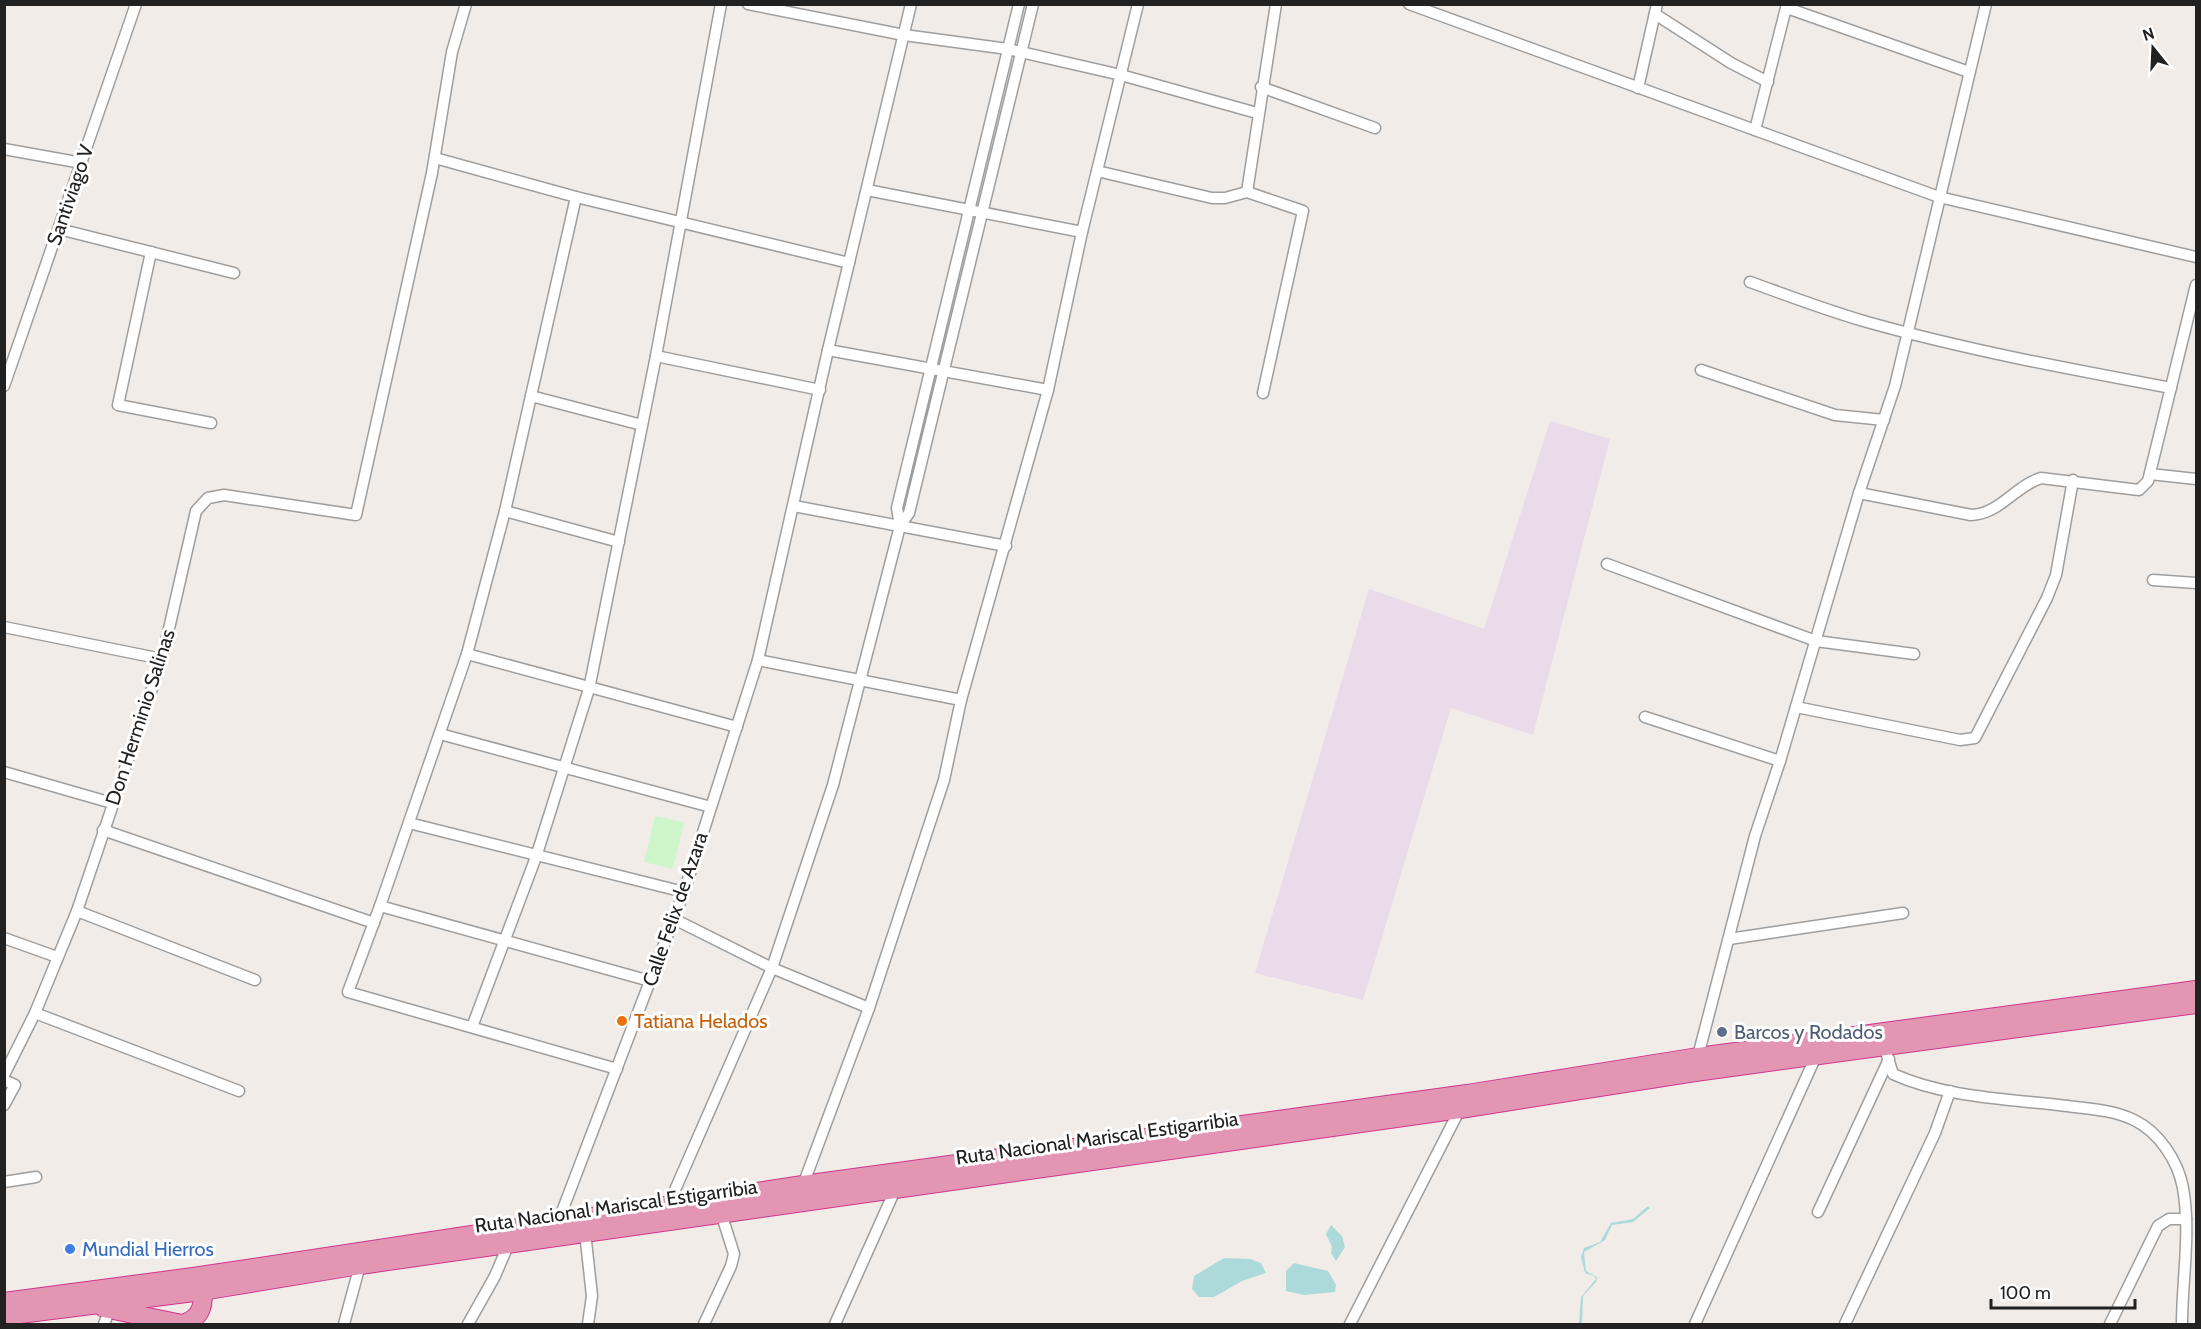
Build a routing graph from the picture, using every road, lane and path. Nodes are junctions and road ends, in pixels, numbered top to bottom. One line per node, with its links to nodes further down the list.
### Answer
1 (136, 4): 27 (street, Santiviago V)
2 (466, 4): 26 (street)
3 (721, 4): 35 (street)
4 (748, 4): 14 (street)
5 (911, 4): 14 (street, Calle Felix de Azara)
6 (1019, 4): 15 (street)
7 (1033, 4): 16 (street)
8 (1138, 4): 18 (street)
9 (1276, 4): 20 (street)
10 (1409, 4): 21 (street)
11 (1986, 4): 17 (street)
12 (1787, 6): 17 (street); 19 (street)
13 (1656, 9): 19 (street); 21 (street)
14 (904, 35): 15 (street); 29 (street, Calle Felix de Azara)
15 (1008, 49): 16 (street); 33 (street)
16 (1021, 52): 18 (street); 34 (street)
17 (1969, 72): 32 (street)
18 (1121, 75): 22 (street); 28 (street)
19 (1768, 82): 24 (street)
20 (1261, 87): 22 (street); 23 (street)
21 (1638, 88): 24 (street)
22 (1257, 113): 30 (street)
23 (1375, 128)
24 (1755, 130): 32 (street)
25 (4, 149): 27 (street)
26 (435, 158): 31 (street); 75 (street, Don Herminio Salinas)
27 (82, 163): 36 (street, Santiviago V)
28 (1097, 171): 30 (street); 37 (street)
29 (867, 190): 33 (street); 40 (street, Calle Felix de Azara)
30 (1247, 192): 54 (street)
31 (576, 197): 35 (street); 55 (street)
32 (1939, 197): 39 (street); 44 (street)
33 (968, 209): 34 (street); 47 (street)
34 (981, 212): 37 (street); 49 (street)
35 (682, 222): 40 (street); 46 (street)
36 (59, 229): 38 (street); 50 (street, Santiviago V)
37 (1082, 232): 53 (street)
38 (151, 252): 41 (street); 57 (street)
39 (2196, 256)
40 (849, 263): 45 (street, Calle Felix de Azara)
41 (234, 273)
42 (1750, 282): 44 (street)
43 (2196, 285): 51 (street)
44 (1907, 333): 51 (street); 56 (street)
45 (828, 350): 47 (street); 52 (street, Calle Felix de Azara)
46 (656, 356): 52 (street); 58 (street)
47 (931, 370): 49 (street); 65 (street)
48 (1701, 370): 56 (street)
49 (944, 372): 53 (street); 65 (street)
50 (4, 386)
51 (2171, 388): 59 (street)
52 (820, 390): 63 (street, Calle Felix de Azara)
53 (1048, 390): 67 (street)
54 (1263, 393)
55 (531, 396): 58 (street); 64 (street)
56 (1884, 420): 62 (street)
57 (211, 423)
58 (642, 424): 66 (street)
59 (2150, 474): 60 (street); 61 (street)
60 (2196, 479)
61 (2073, 480): 62 (street); 80 (street)
62 (1859, 493): 72 (street)
63 (794, 506): 65 (street); 76 (street, Calle Felix de Azara)
64 (505, 511): 66 (street); 73 (street)
65 (900, 526): 67 (street); 77 (street)
66 (619, 542): 78 (street)
67 (1006, 546): 79 (street)
68 (1607, 564): 72 (street)
69 (2153, 580): 70 (street)
70 (2196, 584)
71 (4, 627): 75 (street)
72 (1816, 641): 74 (street); 80 (street)
73 (467, 654): 78 (street); 83 (street)
74 (1914, 654)
75 (162, 659): 87 (street, Don Herminio Salinas)
76 (758, 660): 77 (street); 82 (street, Calle Felix de Azara)
77 (860, 681): 79 (street); 102 (street)
78 (589, 689): 82 (street); 85 (street)
79 (961, 700): 107 (street)
80 (1796, 707): 84 (street)
81 (1644, 717): 84 (street)
82 (737, 727): 88 (street, Calle Felix de Azara)
83 (440, 734): 85 (street); 89 (street)
84 (1780, 761): 99 (street)
85 (566, 769): 88 (street); 91 (street)
86 (4, 772): 87 (street)
87 (112, 803): 90 (street, Don Herminio Salinas)
88 (711, 807): 92 (street, Calle Felix de Azara)
89 (409, 824): 91 (street); 93 (street)
90 (103, 830): 94 (street, Don Herminio Salinas); 97 (street)
91 (536, 857): 92 (street); 100 (street)
92 (684, 892): 96 (street, Calle Felix de Azara)
93 (380, 906): 97 (street); 100 (street)
94 (77, 911): 101 (street, Don Herminio Salinas); 103 (street)
95 (1903, 913): 99 (street)
96 (674, 919): 102 (street); 104 (street, Calle Felix de Azara)
97 (374, 923): 109 (street)
98 (4, 938): 101 (street)
99 (1728, 939): 112 (street)
100 (504, 942): 104 (street); 109 (street)
101 (57, 957): 108 (street, Don Herminio Salinas)
102 (772, 968): 107 (street); 123 (street)
103 (255, 980)
104 (650, 981): 113 (street, Calle Felix de Azara)
105 (2196, 990): 112 (highway, Ruta Nacional Mariscal Estigarribia)
106 (2196, 1004): 110 (highway, Ruta Nacional Mariscal Estigarribia)
107 (869, 1008): 121 (street)
108 (35, 1013): 114 (street, Don Herminio Salinas); 115 (street)
109 (472, 1027): 113 (street)
110 (1886, 1052): 111 (highway, Ruta Nacional Mariscal Estigarribia); 116 (street); 124 (street)
111 (1816, 1056): 112 (highway, Ruta Nacional Mariscal Estigarribia); 142 (street)
112 (1697, 1064): 118 (highway, Ruta Nacional Mariscal Estigarribia); 121 (highway, Ruta Nacional Mariscal Estigarribia)
113 (617, 1070): 127 (street, Calle Felix de Azara)
114 (4, 1077): 117 (street)
115 (239, 1091)
116 (1950, 1091): 126 (street); 143 (street)
117 (4, 1105)
118 (1460, 1109): 122 (highway, Ruta Nacional Mariscal Estigarribia); 141 (street)
119 (36, 1176): 120 (street)
120 (4, 1182)
121 (803, 1185): 123 (highway, Ruta Nacional Mariscal Estigarribia)
122 (895, 1190): 125 (highway, Ruta Nacional Mariscal Estigarribia); 140 (street)
123 (668, 1206): 127 (highway, Ruta Nacional Mariscal Estigarribia)
124 (1818, 1212)
125 (721, 1213): 128 (highway, Ruta Nacional Mariscal Estigarribia); 139 (street)
126 (2186, 1219): 144 (street); 145 (street)
127 (558, 1221): 131 (highway, Ruta Nacional Mariscal Estigarribia)
128 (585, 1232): 129 (highway, Ruta Nacional Mariscal Estigarribia); 138 (street)
129 (509, 1243): 130 (highway, Ruta Nacional Mariscal Estigarribia); 137 (street)
130 (360, 1265): 131 (highway, Ruta Nacional Mariscal Estigarribia); 136 (street)
131 (198, 1284): 132 (highway, Ruta Nacional Mariscal Estigarribia); 133 (highway, Ruta Nacional Mariscal Estigarribia); 135 (highway)
132 (4, 1302)
133 (88, 1304): 134 (highway, Ruta Nacional Mariscal Estigarribia); 135 (highway)
134 (4, 1316)
135 (107, 1317)
136 (344, 1324)
137 (468, 1324)
138 (588, 1324)
139 (704, 1324)
140 (835, 1324)
141 (1350, 1324)
142 (1695, 1324)
143 (1845, 1324)
144 (2110, 1324)
145 (2182, 1324)

